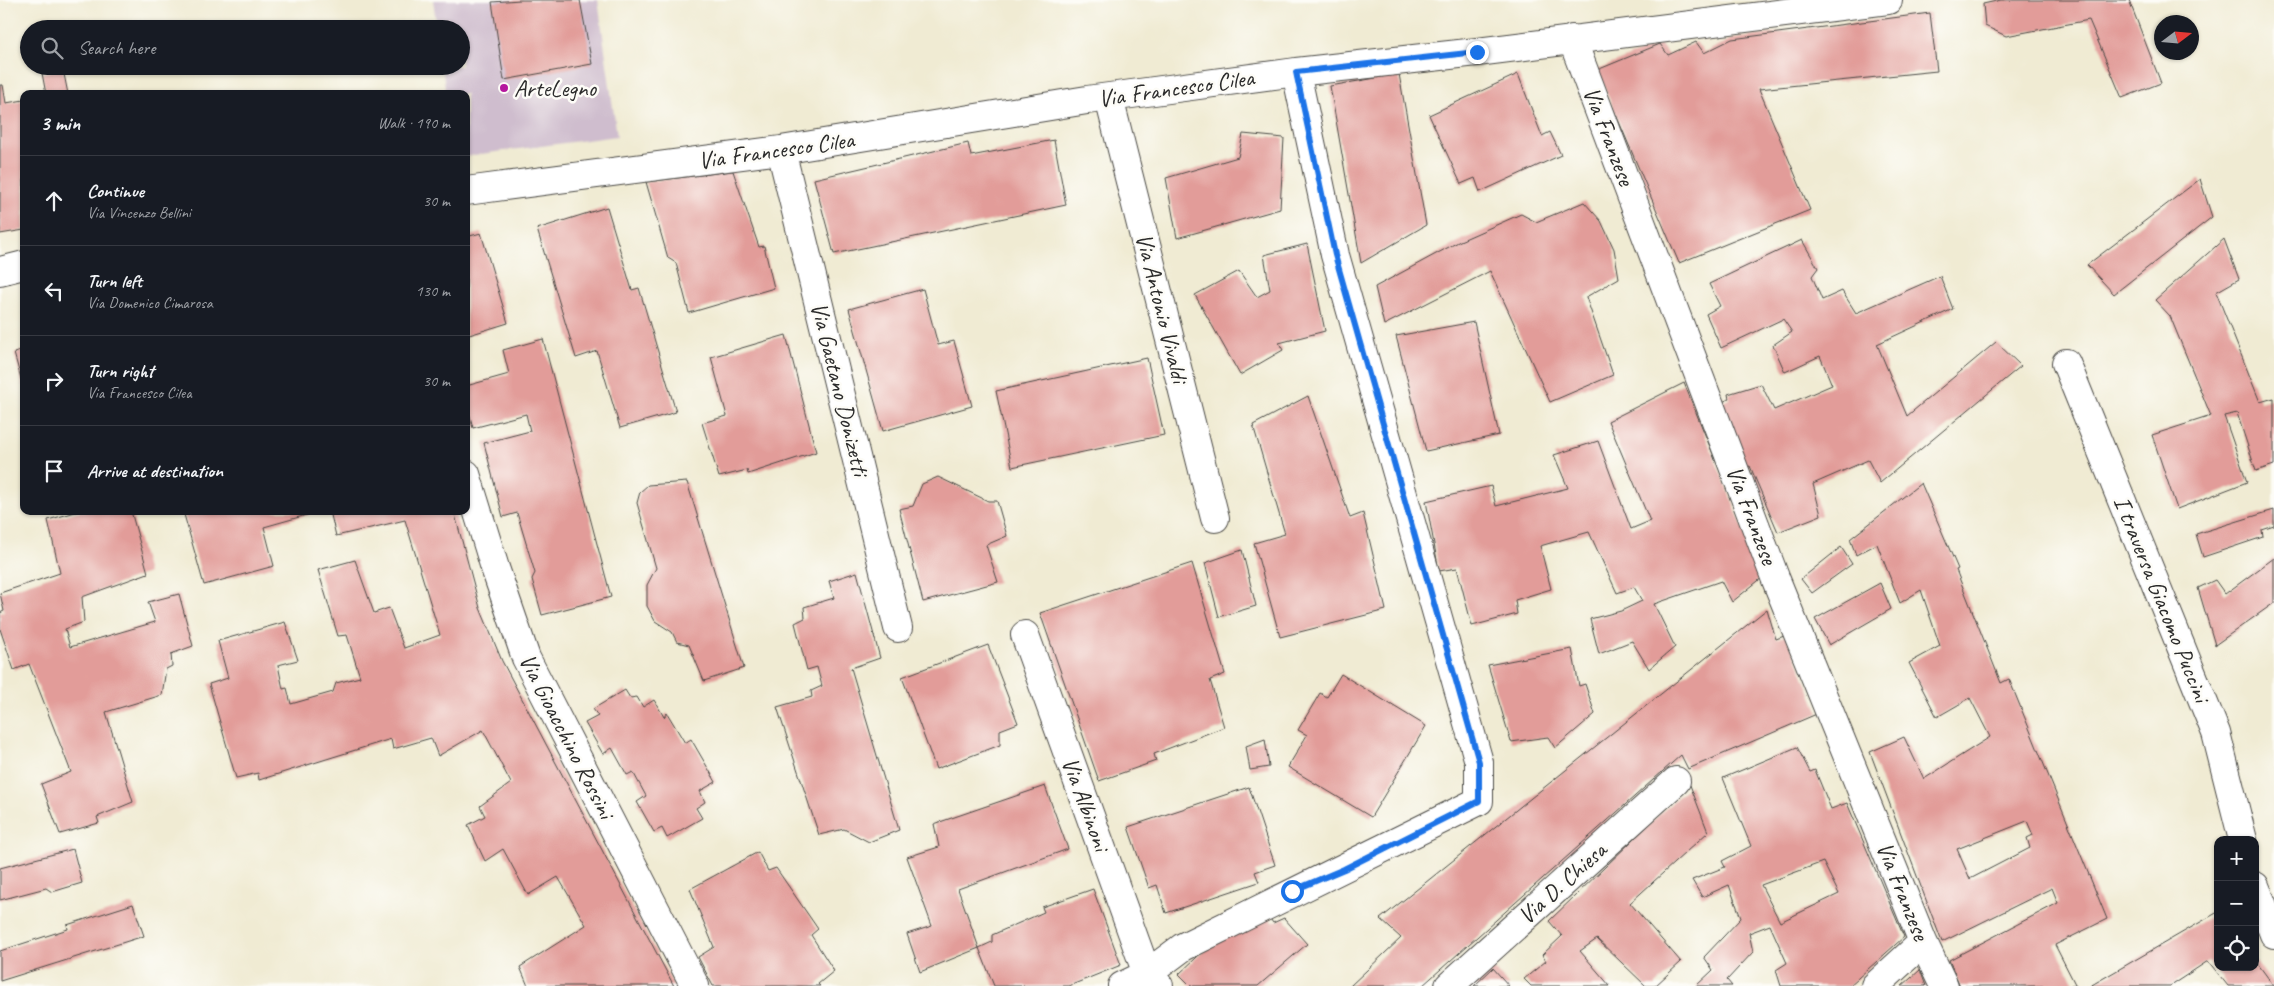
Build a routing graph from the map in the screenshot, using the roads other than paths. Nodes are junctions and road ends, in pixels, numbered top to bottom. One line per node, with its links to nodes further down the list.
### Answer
1 (1888, 0): 2 (street, Via Francesco Cilea)
2 (1572, 40): 3 (street, Via Francesco Cilea); 18 (street, Via Franzese)
3 (1296, 72): 4 (street, Via Francesco Cilea); 19 (street)
4 (1109, 98): 5 (street, Via Francesco Cilea); 11 (street, Via Antonio Vivaldi)
5 (781, 150): 6 (street, Via Francesco Cilea); 12 (street, Via Gaetano Donizetti)
6 (470, 191)
7 (20, 266): 8 (street)
8 (0, 271)
9 (2066, 363): 15 (street, I traversa Giacomo Puccini)
10 (470, 487): 20 (street, Via Gioacchino Rossini)
11 (1215, 518)
12 (898, 628)
13 (1025, 635): 19 (street, Via Albinoni)
14 (1676, 781): 22 (street, Via D. Chiesa)
15 (2243, 836)
16 (2259, 896): 17 (street)
17 (2274, 934)
18 (1923, 942): 23 (street); 24 (street, Via Franzese)
19 (1153, 980): 21 (street)
20 (695, 986)
21 (1122, 986)
22 (1449, 986)
23 (1875, 986)
24 (1944, 986)

